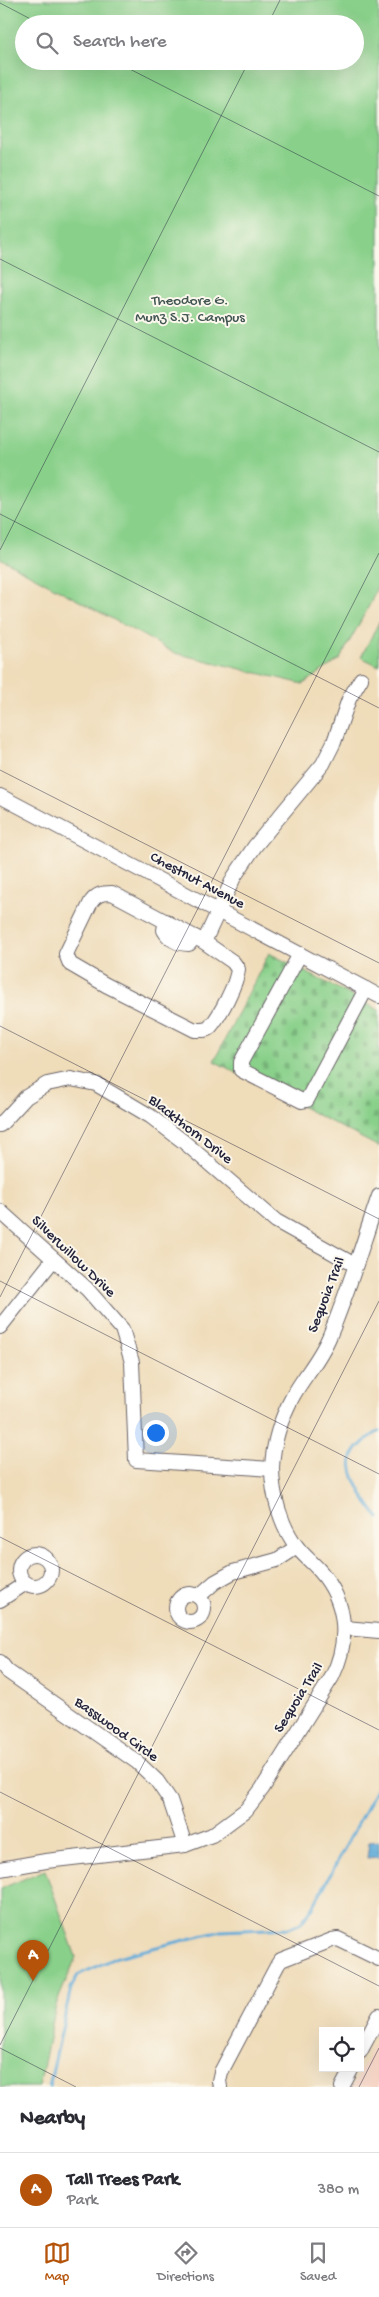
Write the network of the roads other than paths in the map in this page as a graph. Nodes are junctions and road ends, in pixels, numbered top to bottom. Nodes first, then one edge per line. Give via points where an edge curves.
1 (361, 679) dead end
2 (0, 796) edge
3 (217, 910) junction
4 (199, 939) junction
5 (300, 954) junction
6 (366, 989) junction
7 (379, 996) edge
8 (0, 1124) edge
9 (379, 1196) edge
10 (0, 1211) edge
11 (53, 1260) junction
12 (355, 1265) junction
13 (0, 1326) edge
14 (272, 1469) junction
15 (297, 1547) junction
16 (26, 1583) dead end
17 (199, 1596) dead end
18 (0, 1600) edge
19 (345, 1628) junction
20 (379, 1631) edge
21 (2, 1670) edge
22 (186, 1846) junction
23 (0, 1869) edge
24 (379, 1959) edge
25 (379, 2016) edge
26 (364, 2044) edge
27 (350, 2072) edge
28 (220, 2087) edge
29 (342, 2087) edge

1 - 3 street via 349,699 323,764 255,846
2 - 3 street, Chestnut Avenue
3 - 4 street
3 - 5 street, Chestnut Avenue
4 - 4 street via 112,892 103,893 91,902 67,949 67,961 106,985 195,1030 202,1030 211,1026 237,978 238,969
5 - 6 street, Chestnut Avenue
5 - 6 street via 241,1062 242,1070 302,1101 307,1100
6 - 7 street, Chestnut Avenue
8 - 12 street, Blackthorn Drive via 26,1098 47,1084 71,1079 96,1084 164,1127 276,1221
9 - 12 street, Sequoia Trail
10 - 11 street, Silverwillow Drive
11 - 13 street
11 - 14 street, Silverwillow Drive via 87,1289 122,1329 132,1362 136,1460
12 - 14 street, Sequoia Trail via 330,1336 281,1420
14 - 15 street, Sequoia Trail via 280,1515
15 - 17 street via 277,1560 233,1572
15 - 19 street, Sequoia Trail via 322,1573 334,1592
16 - 18 street
19 - 20 street
19 - 22 street, Sequoia Trail via 339,1662 332,1677 262,1789 246,1810 229,1824
21 - 22 street, Basswood Circle via 137,1762 157,1781 170,1800
22 - 23 street, Sequoia Trail
24 - 28 street via 338,1939 281,1960 221,2072
25 - 26 street
27 - 29 street

